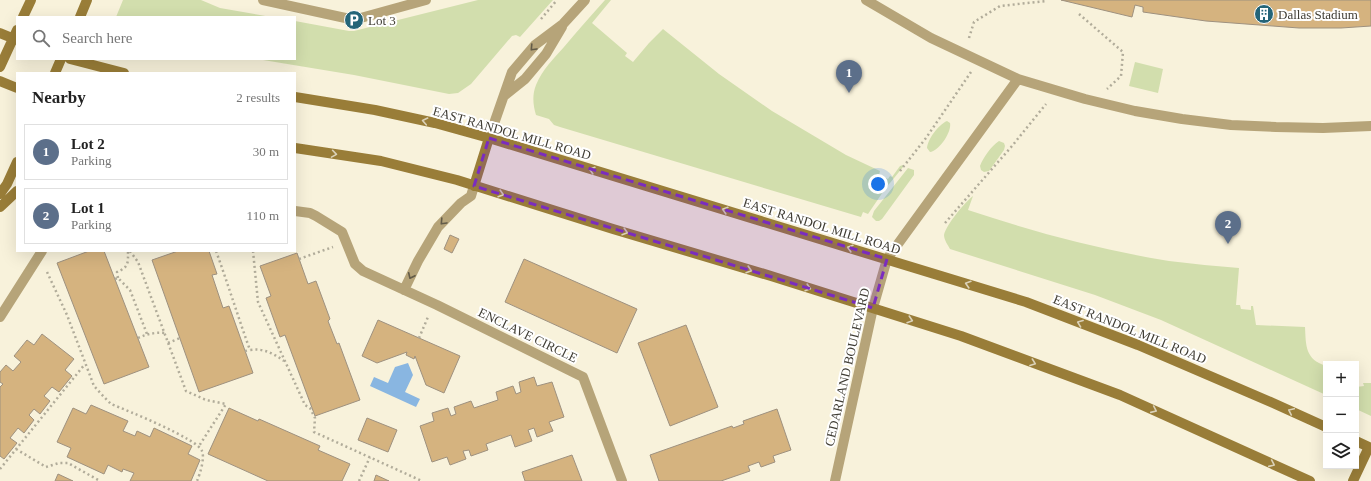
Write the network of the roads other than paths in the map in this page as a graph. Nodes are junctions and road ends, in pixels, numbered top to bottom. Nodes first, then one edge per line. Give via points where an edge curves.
1 (31, 0) edge
2 (87, 0) edge
3 (263, 0) edge
4 (426, 0) edge
5 (585, 0) edge
6 (866, 0) edge
7 (23, 16) edge
8 (80, 16) edge
9 (563, 24) junction
10 (0, 33) edge
11 (16, 36) edge
12 (61, 60) edge
13 (74, 60) edge
14 (0, 67) edge
15 (55, 72) edge
16 (120, 72) edge
17 (1018, 79) junction
18 (0, 82) edge
19 (16, 88) edge
20 (505, 95) junction
21 (296, 97) edge
22 (1371, 126) edge
23 (489, 138) junction
24 (296, 148) edge
25 (16, 164) edge
26 (474, 186) junction
27 (16, 192) edge
28 (0, 194) edge
29 (0, 207) edge
30 (296, 211) edge
31 (41, 252) edge
32 (887, 259) junction
33 (404, 290) junction
34 (873, 308) junction
35 (0, 317) edge
36 (1323, 426) edge
37 (1359, 442) edge
38 (1370, 448) edge
39 (622, 481) edge
40 (835, 481) edge
41 (1310, 481) edge
42 (1353, 481) edge

1 - 7 main road
2 - 8 main road
3 - 4 street via 357,19
5 - 9 street
6 - 17 street via 931,38
9 - 20 street via 546,54 525,79
9 -> 20 street via 535,45 512,72
10 - 11 main road
11 - 14 main road
12 - 15 main road
13 - 16 main road
17 - 22 street via 1085,99 1182,119 1276,128
17 - 32 street
18 - 19 main road
20 - 23 street
23 -> 21 main road, EAST RANDOL MILL ROAD via 375,110
23 - 26 main road
32 -> 23 main road, EAST RANDOL MILL ROAD
24 -> 26 main road via 414,169
25 - 28 main road
26 -> 33 street via 471,196 438,227
26 -> 34 main road
27 - 29 main road
30 - 33 street, ENCLAVE CIRCLE via 310,213 342,232 358,268
31 - 35 street
32 - 34 street, CEDARLAND BOULEVARD
36 -> 32 main road, EAST RANDOL MILL ROAD via 1138,345 1034,304
33 - 39 street, ENCLAVE CIRCLE via 583,377
34 - 40 street, CEDARLAND BOULEVARD
34 -> 41 main road via 961,336 1120,395
37 - 38 main road
38 - 42 main road

